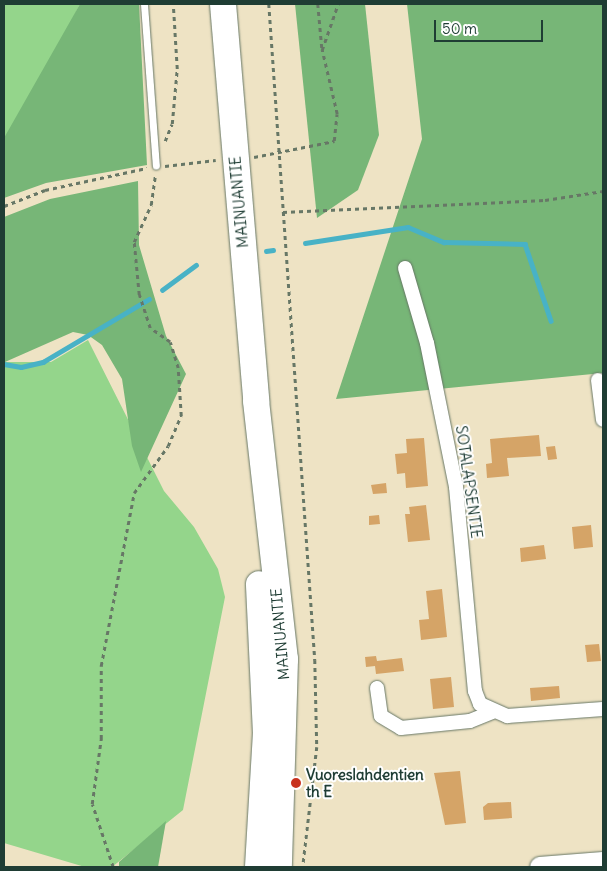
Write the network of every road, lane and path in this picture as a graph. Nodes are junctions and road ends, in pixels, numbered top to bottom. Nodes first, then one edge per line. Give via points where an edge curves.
1 (144, 4) edge
2 (174, 4) edge
3 (223, 4) edge
4 (269, 4) edge
5 (318, 4) edge
6 (338, 4) edge
7 (322, 50) junction
8 (279, 154) junction
9 (248, 158) dead end
10 (220, 159) dead end
11 (156, 166) junction
12 (603, 191) edge
13 (4, 206) edge
14 (283, 212) junction
15 (405, 268) dead end
16 (598, 380) dead end
17 (256, 401) junction
18 (603, 420) edge
19 (377, 688) dead end
20 (603, 710) edge
21 (492, 712) junction
22 (603, 862) edge
23 (113, 867) edge
24 (258, 867) edge
25 (279, 867) edge
26 (303, 867) edge
27 (540, 867) edge

1 - 11 lane
2 - 11 path via 177,69 172,124
3 - 17 highway, MAINUANTIE
4 - 8 path
5 - 7 path
6 - 7 path
7 - 8 path via 338,114 334,141
8 - 9 path
8 - 14 path
10 - 11 path
11 - 13 path via 45,190
11 - 23 path via 151,205 134,242 139,295 150,328 170,342 178,368 181,416 168,446 134,493 100,666 101,739 92,804
12 - 14 path via 545,200
14 - 26 path via 316,670 317,747
15 - 21 street, SOTALAPSENTIE via 427,343 456,488 474,691 480,704
16 - 18 street
17 - 24 highway, MAINUANTIE via 257,555 266,734
17 - 25 highway, MAINUANTIE via 285,659
19 - 21 street via 381,716 401,728 470,721
20 - 21 street via 544,716
22 - 27 street

